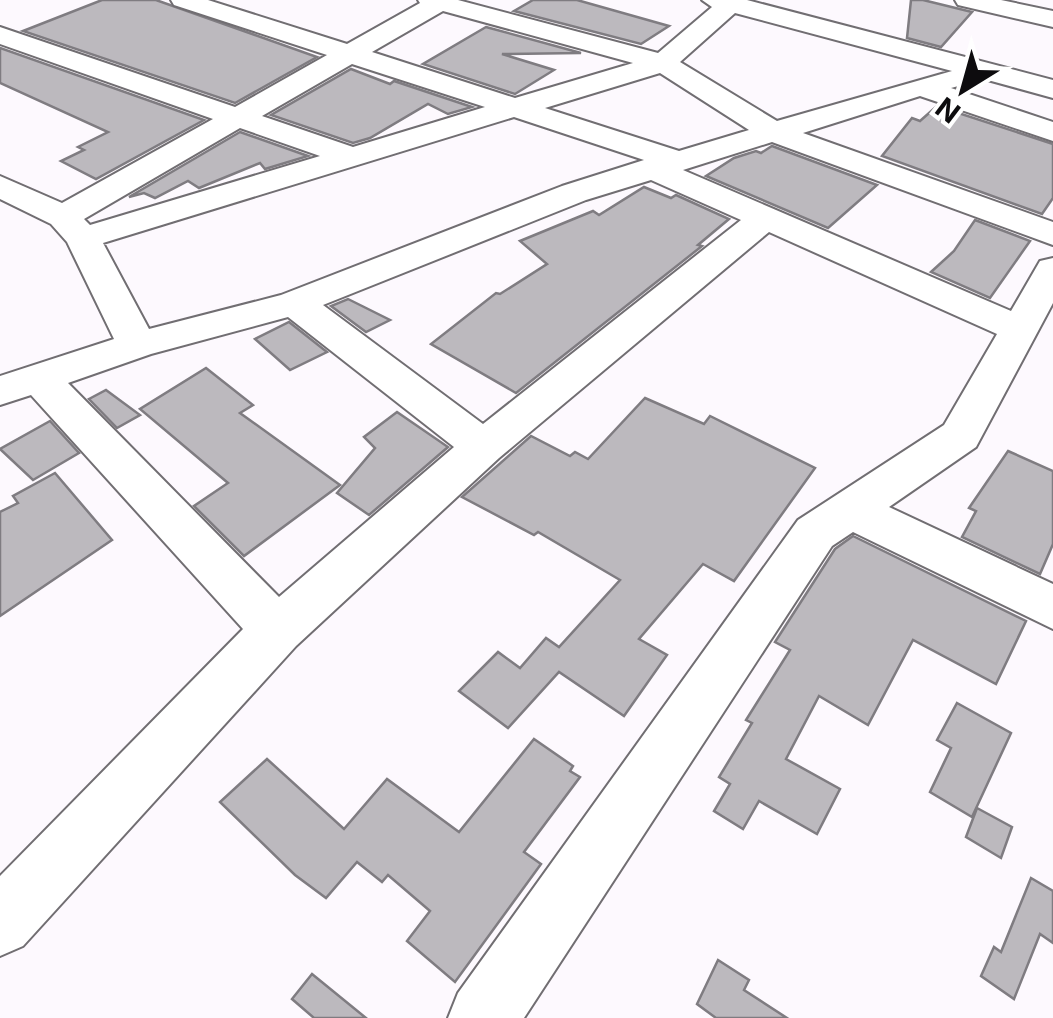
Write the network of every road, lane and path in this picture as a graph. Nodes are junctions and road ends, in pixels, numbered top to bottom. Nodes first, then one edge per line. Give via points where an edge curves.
1 (967, 0) edge
2 (438, 1) edge
3 (726, 1) edge
4 (207, 3) edge
5 (1053, 19) edge
6 (0, 35) edge
7 (347, 53) junction
8 (662, 63) junction
9 (984, 71) junction
10 (921, 87) junction
11 (1053, 90) edge
12 (517, 108) junction
13 (239, 116) junction
14 (773, 132) junction
15 (1053, 132) edge
16 (355, 158) junction
17 (664, 164) junction
18 (0, 186) edge
19 (766, 218) junction
20 (73, 227) junction
21 (1053, 234) edge
22 (1053, 269) edge
23 (295, 304) junction
24 (1020, 329) junction
25 (137, 346) junction
26 (18, 383) edge
27 (483, 448) junction
28 (850, 510) junction
29 (1053, 608) edge
30 (277, 630) junction
31 (0, 922) edge
32 (482, 1018) edge

1 - 5 street
2 - 7 street
2 - 8 street
3 - 8 street
3 - 9 street
4 - 7 street
6 - 13 street
7 - 12 street
7 - 13 street
8 - 12 street
8 - 14 street
9 - 10 street
9 - 11 street
10 - 14 street
10 - 15 street
12 - 16 street
12 - 17 street
13 - 16 street
13 - 20 street
14 - 17 street
14 - 21 street
16 - 20 street
17 - 19 street
17 - 23 street
18 - 20 street
19 - 24 street
19 - 27 street
20 - 25 street
22 - 24 street
23 - 25 street
23 - 27 street
24 - 28 street via 960,436
25 - 26 street
26 - 30 street
27 - 30 street
28 - 29 street
28 - 32 street via 815,533
30 - 31 street

